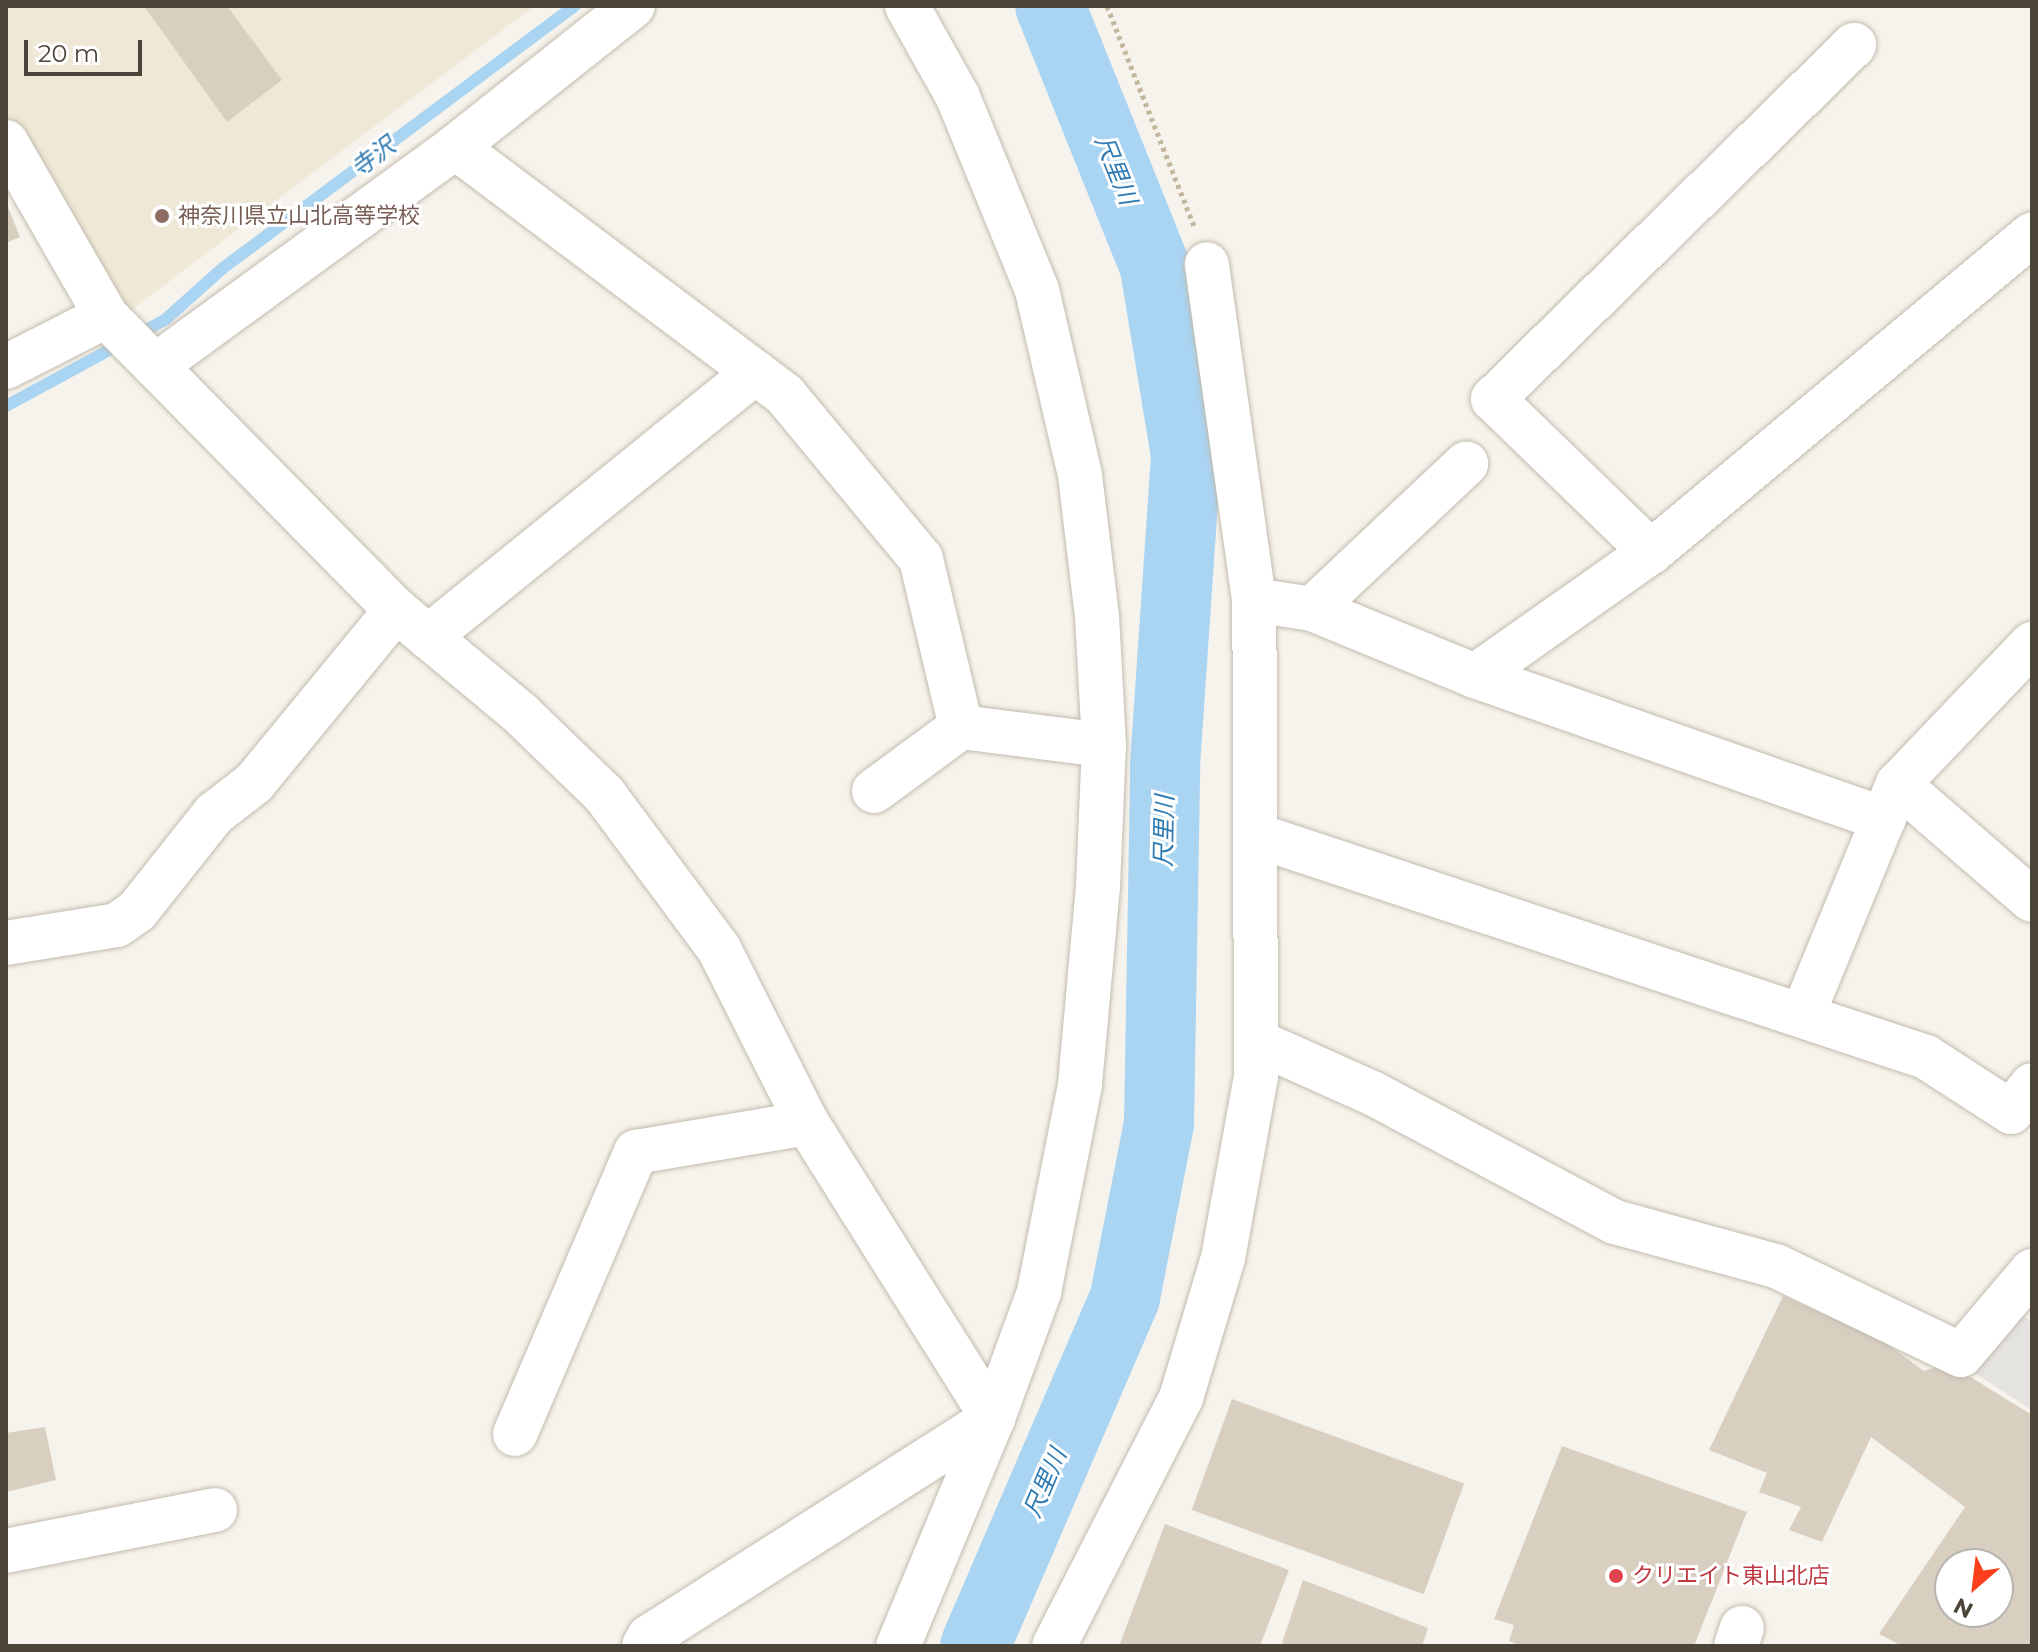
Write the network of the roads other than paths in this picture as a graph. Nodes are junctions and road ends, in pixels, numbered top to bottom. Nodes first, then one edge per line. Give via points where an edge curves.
1 (633, 6) edge
2 (907, 6) edge
3 (1854, 45) dead end
4 (6, 142) edge
5 (455, 147) junction
6 (2032, 235) edge
7 (1207, 264) road end
8 (106, 316) junction
9 (155, 366) junction
10 (6, 367) edge
11 (755, 372) junction
12 (1466, 464) dead end
13 (1651, 552) junction
14 (1254, 600) junction
15 (1312, 609) junction
16 (412, 624) junction
17 (2032, 644) edge
18 (1475, 676) junction
19 (961, 727) junction
20 (1104, 745) junction
21 (874, 791) dead end
22 (1891, 802) junction
23 (1258, 836) junction
24 (2032, 900) edge
25 (6, 943) edge
26 (1803, 1014) junction
27 (1258, 1042) junction
28 (2032, 1085) edge
29 (807, 1123) junction
30 (2032, 1271) edge
31 (993, 1418) junction
32 (515, 1434) dead end
33 (215, 1510) dead end
34 (6, 1551) edge
35 (644, 1646) edge
36 (898, 1646) edge
37 (1054, 1646) edge

1 - 5 street
2 - 20 street via 958,97 1037,290 1080,475 1097,616
3 - 13 street via 1493,399
4 - 8 street
5 - 9 street
5 - 11 street
6 - 13 street
7 - 14 street
8 - 9 street
8 - 10 street
9 - 16 street
11 - 16 street
11 - 19 street via 785,395 921,559
12 - 15 street
13 - 18 street
14 - 15 street
14 - 23 street
15 - 18 street
16 - 25 street via 254,783 214,814 137,911 117,925
16 - 29 street via 520,713 604,794 719,949
17 - 22 street
18 - 22 street
19 - 20 street
19 - 21 street
20 - 31 street via 1080,1084 1039,1292
22 - 24 street
22 - 26 street
23 - 26 street
23 - 27 street
26 - 28 street via 1926,1057 2011,1112
27 - 30 street via 1374,1094 1615,1222 1776,1266 1961,1355
27 - 37 street via 1223,1258 1181,1398
29 - 31 street
29 - 32 street via 636,1152
31 - 35 street via 649,1637
31 - 36 street
33 - 34 street

